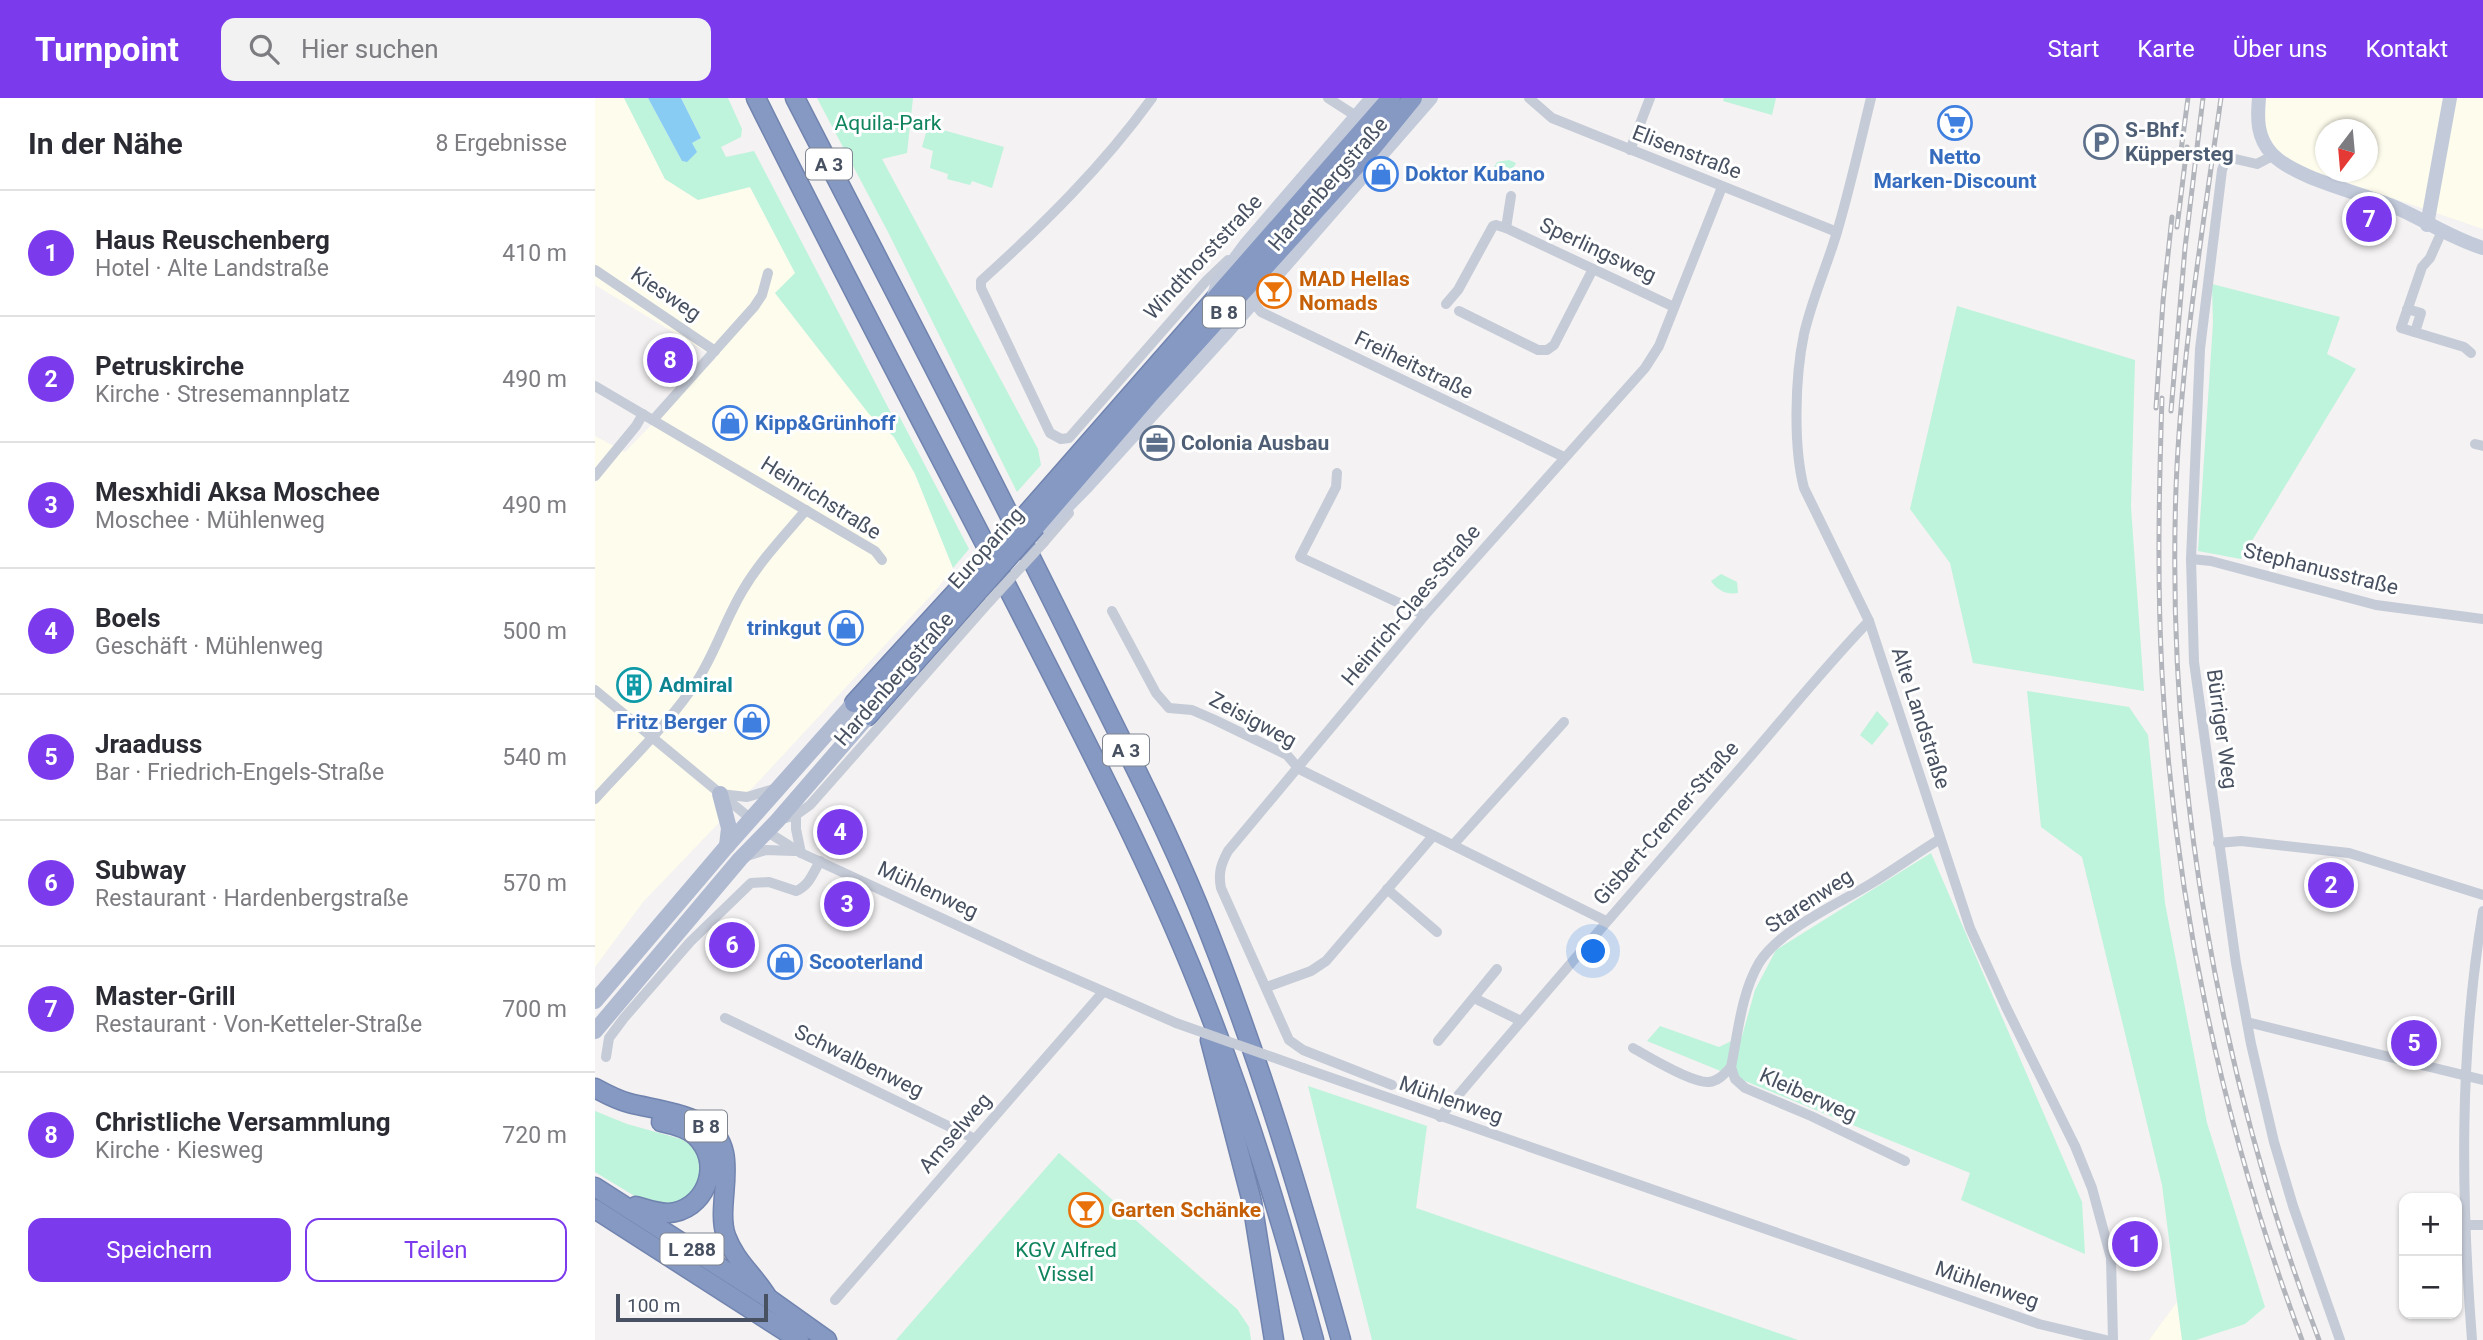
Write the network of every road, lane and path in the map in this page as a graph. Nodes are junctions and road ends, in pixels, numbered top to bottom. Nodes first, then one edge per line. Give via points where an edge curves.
1 (755, 98) edge
2 (796, 98) edge
3 (1152, 98) edge
4 (1328, 98) edge
5 (1372, 98) edge
6 (1391, 98) edge
7 (1413, 98) edge
8 (1431, 98) edge
9 (1529, 98) edge
10 (1650, 98) edge
11 (1871, 98) edge
12 (2259, 98) edge
13 (2450, 98) edge
14 (1356, 116) junction
15 (1630, 150) junction
16 (2274, 155) junction
17 (1722, 187) junction
18 (1511, 196) dead end
19 (2427, 225) junction
20 (1501, 226) junction
21 (2442, 231) junction
22 (1837, 232) junction
23 (1247, 243) junction
24 (2483, 248) edge
25 (1593, 269) junction
26 (595, 270) edge
27 (768, 273) dead end
28 (1253, 302) junction
29 (1212, 303) junction
30 (1446, 304) dead end
31 (1674, 307) junction
32 (1459, 312) dead end
33 (715, 351) junction
34 (2471, 353) dead end
35 (595, 386) edge
36 (643, 414) junction
37 (653, 420) junction
38 (1564, 457) junction
39 (1337, 473) dead end
40 (595, 476) edge
41 (806, 510) junction
42 (1035, 530) junction
43 (2191, 559) junction
44 (881, 560) dead end
45 (983, 586) junction
46 (1112, 611) dead end
47 (1425, 615) junction
48 (2483, 619) edge
49 (1869, 621) junction
50 (595, 690) edge
51 (854, 703) joint
52 (868, 716) joint
53 (1564, 722) dead end
54 (652, 738) junction
55 (1299, 769) junction
56 (781, 787) junction
57 (720, 794) junction
58 (799, 796) junction
59 (595, 799) edge
60 (796, 815) junction
61 (751, 819) junction
62 (771, 826) junction
63 (1433, 835) junction
64 (1940, 839) junction
65 (2218, 843) junction
66 (1453, 845) junction
67 (727, 846) junction
68 (801, 853) junction
69 (740, 859) junction
70 (820, 861) junction
71 (1387, 889) junction
72 (2483, 895) edge
73 (2483, 911) edge
74 (1606, 921) junction
75 (1437, 932) dead end
76 (1497, 969) dead end
77 (1266, 987) junction
78 (1103, 992) junction
79 (1474, 998) junction
80 (595, 1001) edge
81 (1207, 1005) junction
82 (725, 1018) dead end
83 (1521, 1021) junction
84 (2247, 1022) junction
85 (595, 1031) edge
86 (1438, 1041) dead end
87 (1633, 1048) dead end
88 (1303, 1050) joint
89 (606, 1057) dead end
90 (1731, 1067) junction
91 (2467, 1076) junction
92 (2483, 1080) edge
93 (1392, 1085) dead end
94 (596, 1091) edge
95 (1440, 1117) junction
96 (975, 1139) junction
97 (1905, 1161) dead end
98 (595, 1187) edge
99 (616, 1200) junction
100 (595, 1209) edge
101 (2465, 1224) junction
102 (2483, 1225) edge
103 (768, 1298) junction
104 (835, 1300) dead end
105 (799, 1340) edge
106 (827, 1340) edge
107 (1274, 1340) edge
108 (1314, 1340) edge
109 (1341, 1340) edge
110 (2106, 1340) edge
111 (2113, 1340) edge
112 (2340, 1340) edge
113 (2472, 1340) edge

1 - 81 highway, A 3 via 1107,782
2 - 109 highway, A 3 via 1003,500 1163,825 1273,1110
3 - 23 street, Windthorststraße via 1103,162 981,281 1050,433 1069,438 1207,280
4 - 14 street
5 - 14 main road, Windthorststraße
6 - 29 highway, Europaring / B 8
7 - 42 highway, Europaring / B 8
8 - 28 main road, Hardenbergstraße
9 - 15 street, Elisenstraße via 1552,118
10 - 15 street
11 - 22 street, Alte Landstraße
12 - 16 main road via 2260,134
13 - 19 main road
14 - 23 main road, Windthorststraße
15 - 17 street, Elisenstraße
16 - 19 main road via 2300,173 2390,205
16 - 43 street, Bürriger Weg via 2256,164 2231,158 2222,170 2200,349
17 - 22 street, Elisenstraße
17 - 31 street, Heinrich-Claes-Straße
18 - 20 street, Sperlingsweg
19 - 21 main road
20 - 25 street, Sperlingsweg
20 - 30 street via 1493,226
21 - 24 main road
21 - 34 street via 2422,267 2401,328
22 - 49 street, Alte Landstraße via 1804,333 1799,364 1799,470
23 - 29 main road via 1218,282
25 - 31 street, Sperlingsweg
25 - 32 street via 1554,345 1547,350 1538,350
26 - 33 street, Kiesweg
27 - 33 street via 754,307
28 - 38 street, Freiheitstraße via 1261,313
28 - 42 main road, Hardenbergstraße via 1087,486
29 - 42 highway, Europaring / B 8
31 - 38 street, Heinrich-Claes-Straße via 1645,368
33 - 37 street
35 - 36 street, Heinrichstraße
36 - 37 street, Heinrichstraße
36 - 40 street
37 - 41 street, Heinrichstraße
38 - 47 street, Heinrich-Claes-Straße
39 - 47 street via 1336,487 1300,557
41 - 44 street, Heinrichstraße via 875,551
41 - 54 street via 756,570 695,684
42 - 45 highway, Europaring / B 8, bridge
42 - 45 highway, Europaring / B 8, bridge
43 - 48 street, Stephanusstraße via 2376,605
43 - 65 street, Bürriger Weg via 2194,662
45 - 51 highway, Europaring / B 8
45 - 52 highway, Europaring / B 8
45 - 60 street, Hardenbergstraße via 857,753
46 - 55 street, Zeisigweg via 1156,693 1169,708 1192,710 1215,720 1287,755
47 - 55 street, Heinrich-Claes-Straße
49 - 64 street, Alte Landstraße
49 - 74 street, Gisbert-Cremer-Straße
50 - 54 street
51 - 56 main road, Europaring / B 8
52 - 58 main road, Europaring / B 8
53 - 66 street
54 - 57 street
54 - 59 street
55 - 63 street, Zeisigweg
55 - 77 street, Heinrich-Claes-Straße via 1229,851 1219,875
56 - 57 street via 747,797
56 - 61 main road, Europaring / B 8
57 - 61 street
57 - 67 main road via 729,828
58 - 60 main road
58 - 62 main road, Europaring / B 8
60 - 62 street, Hardenbergstraße
60 - 68 street
61 - 62 main road
61 - 67 main road, Europaring / B 8
62 - 68 street, Mühlenweg
62 - 69 main road, Europaring / B 8
63 - 66 street, Zeisigweg
63 - 71 street
64 - 90 street, Starenweg via 1773,945 1759,963 1748,991
64 - 111 street, Alte Landstraße via 1970,928 2092,1188 2111,1258
65 - 72 street via 2241,841 2349,853
65 - 84 street, Bürriger Weg
66 - 74 street, Zeisigweg
67 - 80 main road, Europaring / B 8
68 - 69 street, Mühlenweg via 765,850
68 - 70 street, Mühlenweg
69 - 85 main road, Europaring / B 8
70 - 78 street, Mühlenweg
70 - 89 street via 803,888 796,891 759,881 732,900 624,1018 609,1038
71 - 75 street
71 - 77 street via 1326,961
73 - 91 street via 2474,967
74 - 83 street, Gisbert-Cremer-Straße
76 - 79 street
77 - 88 street, Heinrich-Claes-Straße via 1289,1040
78 - 95 street, Mühlenweg, bridge via 1176,1023
78 - 96 street, Amselweg
79 - 83 street
79 - 86 street
81 - 107 highway via 1211,1048 1252,1202
81 - 108 highway, A 3 via 1248,1114
82 - 96 street, Schwalbenweg
83 - 95 street, Gisbert-Cremer-Straße
84 - 91 street
84 - 112 street, Bürriger Weg via 2278,1155
87 - 90 street, Kleiberweg via 1707,1082 1718,1080
88 - 93 street, Mühlenweg
90 - 97 street, Kleiberweg via 1745,1088
91 - 92 street
91 - 101 street
94 - 99 highway via 614,1111 692,1133 710,1162 702,1195 681,1210 650,1211
94 - 103 highway, B 8 via 709,1128 725,1159 726,1235 745,1270
95 - 110 street, Mühlenweg via 2039,1324
96 - 104 street, Amselweg
98 - 99 highway, L 288
99 - 103 highway, L 288
100 - 105 highway
101 - 102 street
101 - 113 street
103 - 106 highway, B 8

